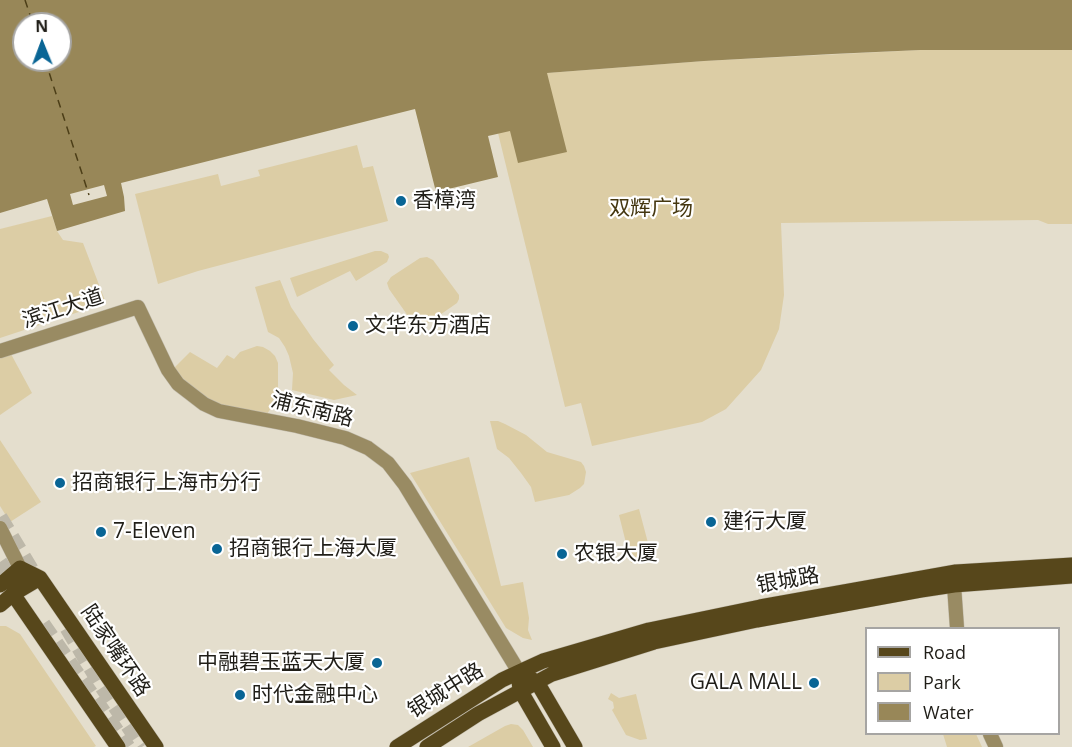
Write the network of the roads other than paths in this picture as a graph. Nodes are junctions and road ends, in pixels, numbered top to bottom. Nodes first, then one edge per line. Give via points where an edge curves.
1 (138, 307) joint
2 (0, 351) edge
3 (0, 528) edge
4 (1072, 565) edge
5 (20, 568) junction
6 (1072, 576) edge
7 (40, 578) junction
8 (955, 579) junction
9 (0, 585) edge
10 (13, 594) junction
11 (0, 605) edge
12 (957, 627) edge
13 (519, 672) junction
14 (537, 682) junction
15 (520, 690) junction
16 (118, 747) edge
17 (156, 747) edge
18 (397, 747) edge
19 (427, 747) edge
20 (553, 747) edge
21 (575, 747) edge

1 - 2 street, 滨江大道
1 - 13 street, 浦东南路 via 168,370 178,384 204,404 219,411 345,438 388,463
3 - 5 street
4 - 8 main road, 银城路
5 - 7 main road, 陆家嘴环路
5 - 9 main road
5 - 10 main road
6 - 8 main road, 银城路
7 - 10 main road
7 - 17 main road, 陆家嘴环路
8 - 12 street
8 - 13 main road, 银城路 via 760,607 649,630
8 - 14 main road, 银城路 via 654,642
10 - 11 main road
10 - 16 main road
13 - 14 main road, 浦东南路
13 - 15 main road, 浦东南路
13 - 18 main road, 银城中路
14 - 15 main road, 银城中路
14 - 21 main road
15 - 19 main road, 银城中路
15 - 20 main road, 浦东南路

